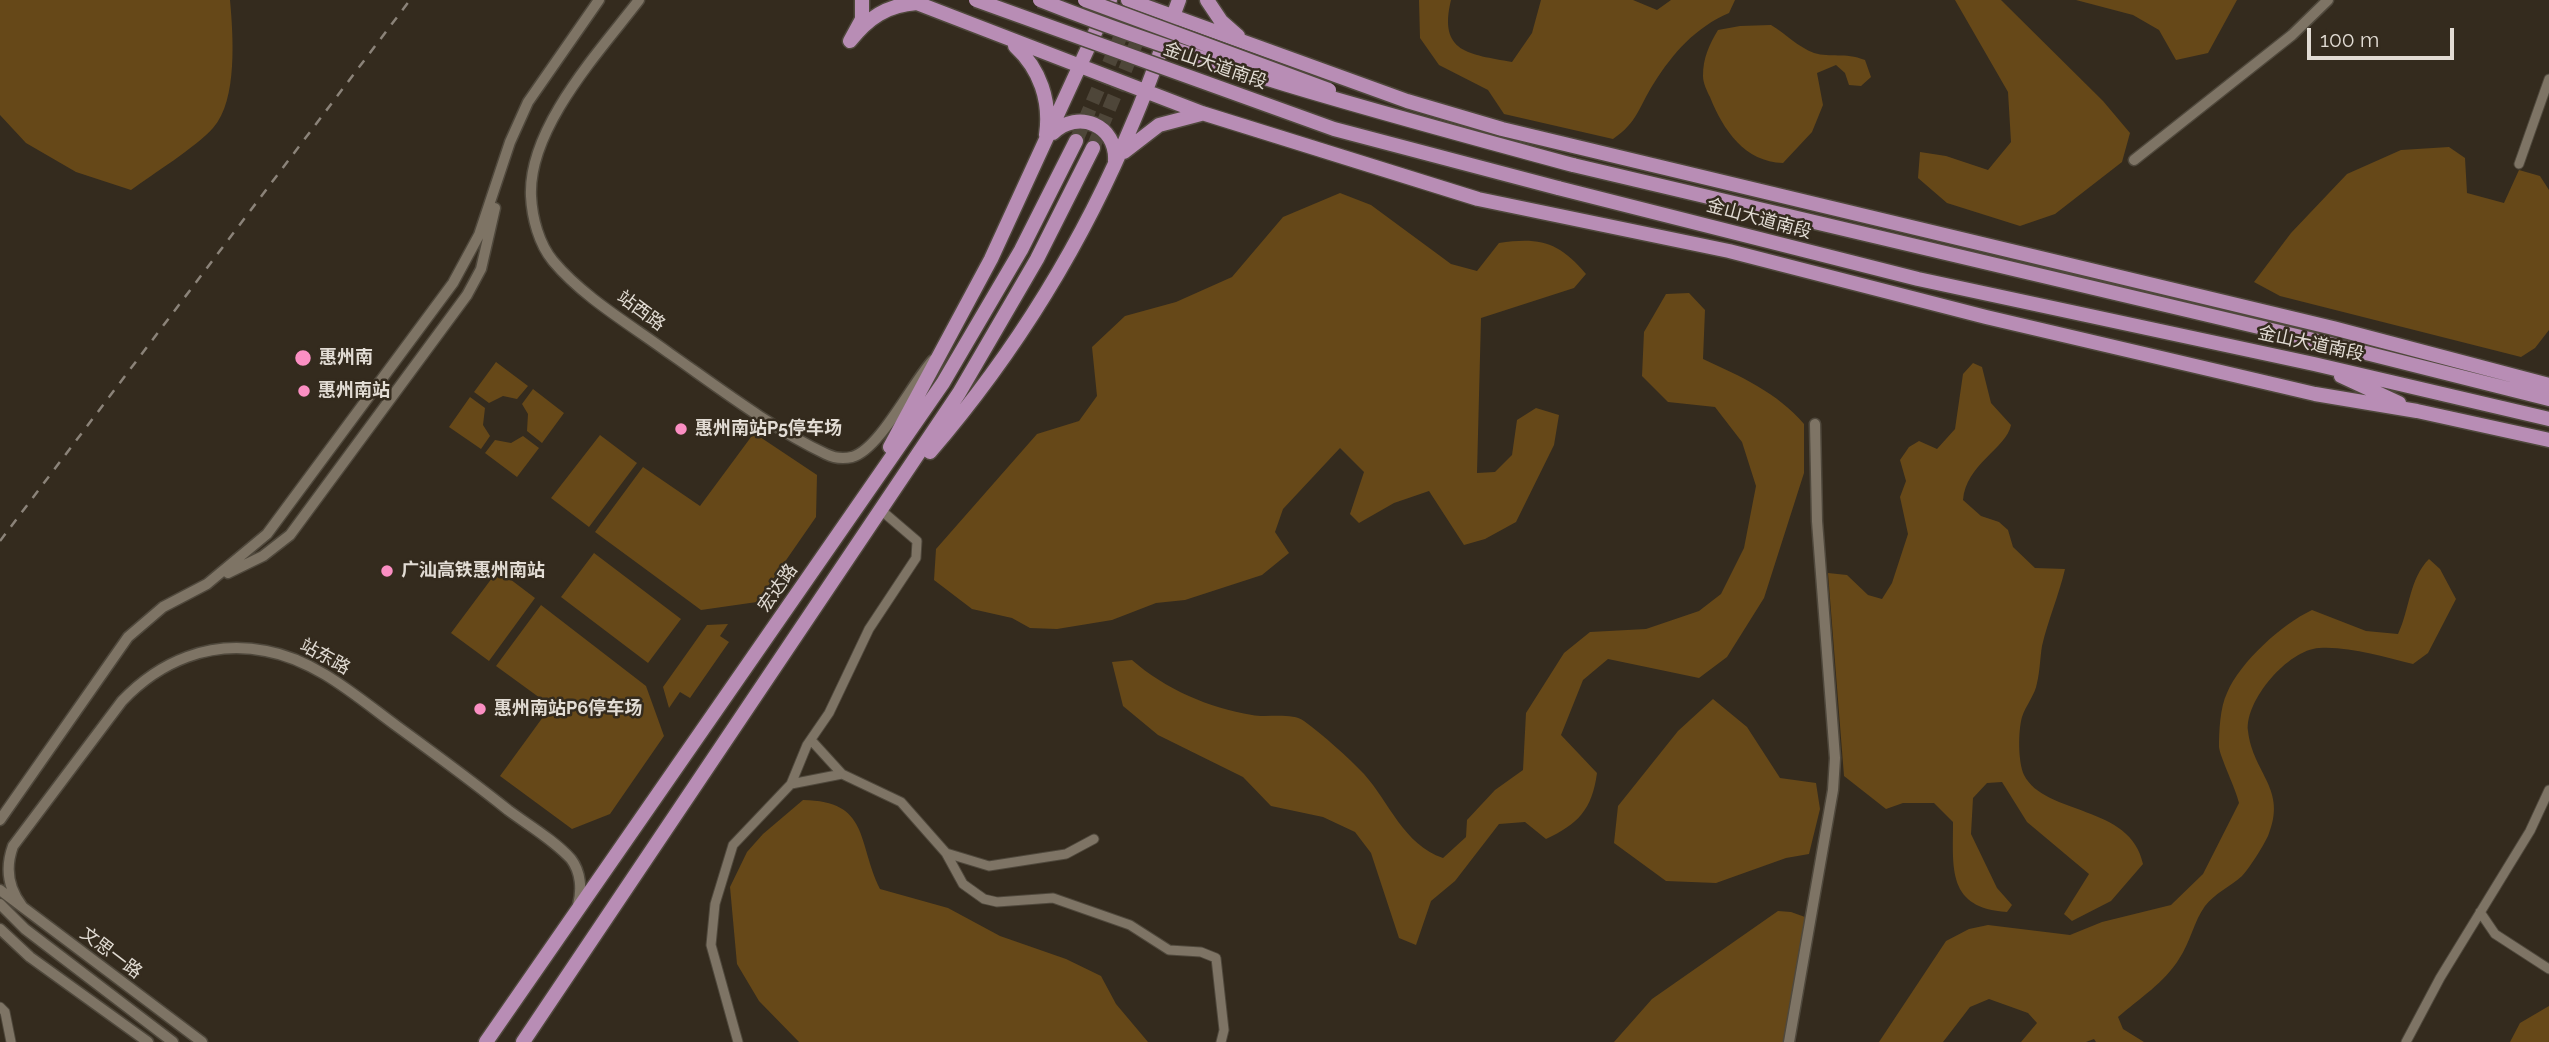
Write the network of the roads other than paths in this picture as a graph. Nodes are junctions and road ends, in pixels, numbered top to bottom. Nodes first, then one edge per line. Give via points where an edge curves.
1 (599, 0) edge
2 (639, 0) edge
3 (862, 0) edge
4 (976, 0) edge
5 (1040, 0) edge
6 (1085, 0) edge
7 (1110, 0) edge
8 (1128, 0) edge
9 (1179, 0) edge
10 (1207, 0) edge
11 (2328, 0) edge
12 (913, 2) edge
13 (1173, 16) junction
14 (1009, 40) junction
15 (1255, 45) junction
16 (1082, 67) junction
17 (2549, 79) edge
18 (1145, 93) junction
19 (1202, 114) junction
20 (1398, 118) junction
21 (1076, 141) tunnel mouth
22 (1046, 143) junction
23 (1093, 148) tunnel mouth
24 (2134, 160) dead end
25 (2519, 164) dead end
26 (1112, 168) junction
27 (500, 178) junction
28 (1758, 192) junction
29 (1878, 237) junction
30 (1729, 251) junction
31 (1868, 267) junction
32 (2318, 341) junction
33 (939, 353) junction
34 (2438, 358) junction
35 (2314, 364) junction
36 (2549, 385) edge
37 (2549, 399) edge
38 (2417, 411) junction
39 (2549, 419) edge
40 (1815, 424) dead end
41 (2549, 440) edge
42 (876, 480) junction
43 (895, 492) junction
44 (882, 511) junction
45 (207, 584) junction
46 (811, 740) junction
47 (842, 774) junction
48 (791, 784) junction
49 (2549, 790) edge
50 (0, 820) edge
51 (1094, 839) dead end
52 (946, 853) junction
53 (0, 890) edge
54 (0, 904) edge
55 (22, 906) junction
56 (2480, 912) junction
57 (573, 917) junction
58 (0, 929) edge
59 (2549, 969) edge
60 (0, 1007) edge
61 (735, 1041) edge
62 (11, 1042) edge
63 (148, 1042) edge
64 (173, 1042) edge
65 (202, 1042) edge
66 (486, 1042) edge
67 (523, 1042) edge
68 (1220, 1042) edge
69 (1789, 1042) edge
70 (2406, 1042) edge

1 - 27 street via 528,102
2 - 33 street, 站西路 via 588,67 540,145 533,170 532,209 552,260 597,301 676,358 833,457 851,457 868,447
3 - 12 main road via 862,19 850,41 877,14
4 - 31 main road, 金山大道南段, bridge via 1334,129
5 - 20 main road, 金山大道南段, bridge via 1188,56
6 - 20 main road, bridge
7 - 16 main road
8 - 13 main road
9 - 13 main road
10 - 15 main road via 1228,29
11 - 24 street via 2282,43
12 - 14 main road
13 - 15 main road
13 - 18 main road
14 - 16 main road
14 - 22 main road via 1031,64 1045,94
15 - 28 main road via 1407,101 1502,129
16 - 18 main road
16 - 22 main road
17 - 25 street
18 - 19 main road
18 - 26 main road
19 - 26 main road via 1169,120 1148,131
19 - 30 main road via 1478,199
20 - 29 main road, 金山大道南段, bridge via 1573,165
21 - 42 main road, 宏达路 via 1021,250 943,383
22 - 26 main road via 1065,123 1092,123 1109,135 1115,148
22 - 33 main road via 991,259
23 - 43 main road via 1037,259
26 - 43 main road via 1030,322 975,399
27 - 45 street via 479,236 453,283 267,534
27 - 45 street via 481,269 467,295 290,535 263,556
28 - 29 main road
28 - 34 main road via 2319,325
29 - 32 main road, 金山大道南段
30 - 31 main road
30 - 38 main road via 2013,324 2315,394
31 - 35 main road, 金山大道南段
32 - 34 main road
32 - 37 main road, 金山大道南段
33 - 42 main road
34 - 36 main road
35 - 38 main road
35 - 39 main road, 金山大道南段
38 - 41 main road
40 - 69 street via 1817,520 1835,758
42 - 57 main road, 宏达路
43 - 44 main road
44 - 46 street via 917,541 916,558 869,629
44 - 67 main road
45 - 50 street via 163,607 128,637
46 - 47 street
46 - 48 street
47 - 48 street
47 - 52 street via 901,802
48 - 61 street via 733,845 715,904 711,945
49 - 56 street via 2530,831
51 - 52 street via 1066,854 989,866
52 - 68 street via 963,884 984,899 1053,898 1130,925 1169,950 1216,958 1224,1030
53 - 55 street, 文思一路
54 - 64 street via 25,929
55 - 57 street, 站东路 via 9,878 13,846 122,701 141,681 178,660 234,648 291,657 345,688 565,853 580,884
55 - 65 street, 文思一路
56 - 59 street via 2495,934
56 - 70 street
57 - 66 main road, 宏达路
58 - 63 street via 30,957
60 - 62 street

